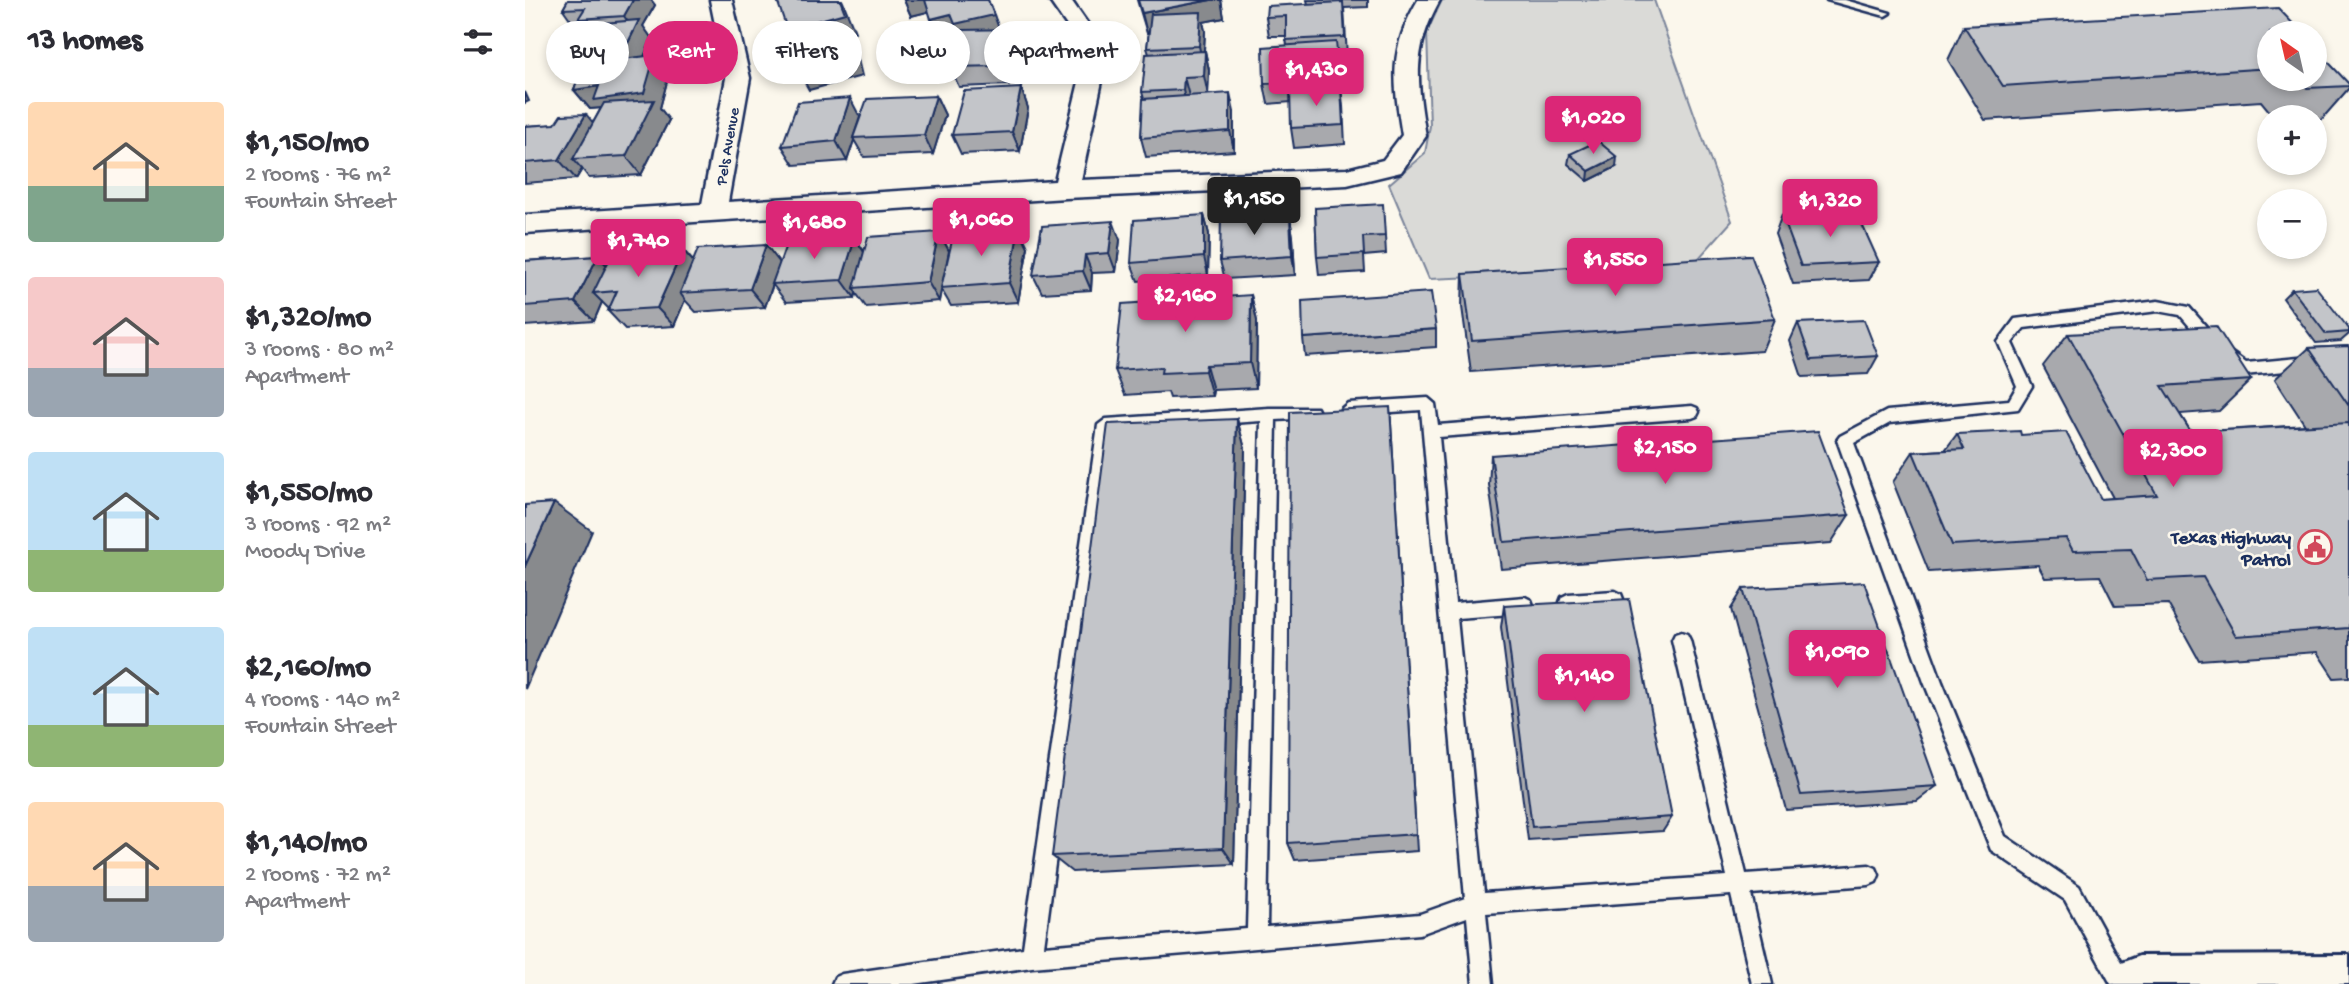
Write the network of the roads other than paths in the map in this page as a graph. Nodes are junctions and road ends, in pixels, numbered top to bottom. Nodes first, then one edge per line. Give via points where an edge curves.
1 (721, 0) edge
2 (1060, 0) edge
3 (1429, 0) edge
4 (1832, 0) edge
5 (1885, 13) dead end
6 (1066, 189) junction
7 (714, 210) junction
8 (525, 224) edge
9 (2349, 359) edge
10 (1692, 412) dead end
11 (1269, 414) junction
12 (1430, 432) junction
13 (1615, 599) edge
14 (1447, 611) junction
15 (1681, 640) dead end
16 (1869, 874) dead end
17 (1738, 883) junction
18 (1475, 904) junction
19 (1257, 937) junction
20 (1032, 957) junction
21 (2349, 980) edge
22 (2130, 982) edge
23 (842, 984) edge
24 (1483, 984) edge
25 (1762, 984) edge

1 - 7 street, Pels Avenue via 738,78
2 - 6 street via 1097,53
3 - 6 street via 1413,25 1405,57 1414,136 1392,166 1347,177
4 - 5 lane
6 - 7 street
7 - 8 street
9 - 22 lane via 2244,369 2221,352 2184,311 2158,306 2020,323 2005,342 2025,386 2013,405 1887,417 1845,440 1933,682 1998,843 2072,893
10 - 12 lane
11 - 12 lane via 1428,404
11 - 19 lane
11 - 20 lane via 1106,425
12 - 14 lane
13 - 14 lane
14 - 18 lane
15 - 17 lane
16 - 17 lane
17 - 18 lane
17 - 25 lane
18 - 19 lane via 1420,924
18 - 24 lane
19 - 20 lane
20 - 23 lane
21 - 22 highway

